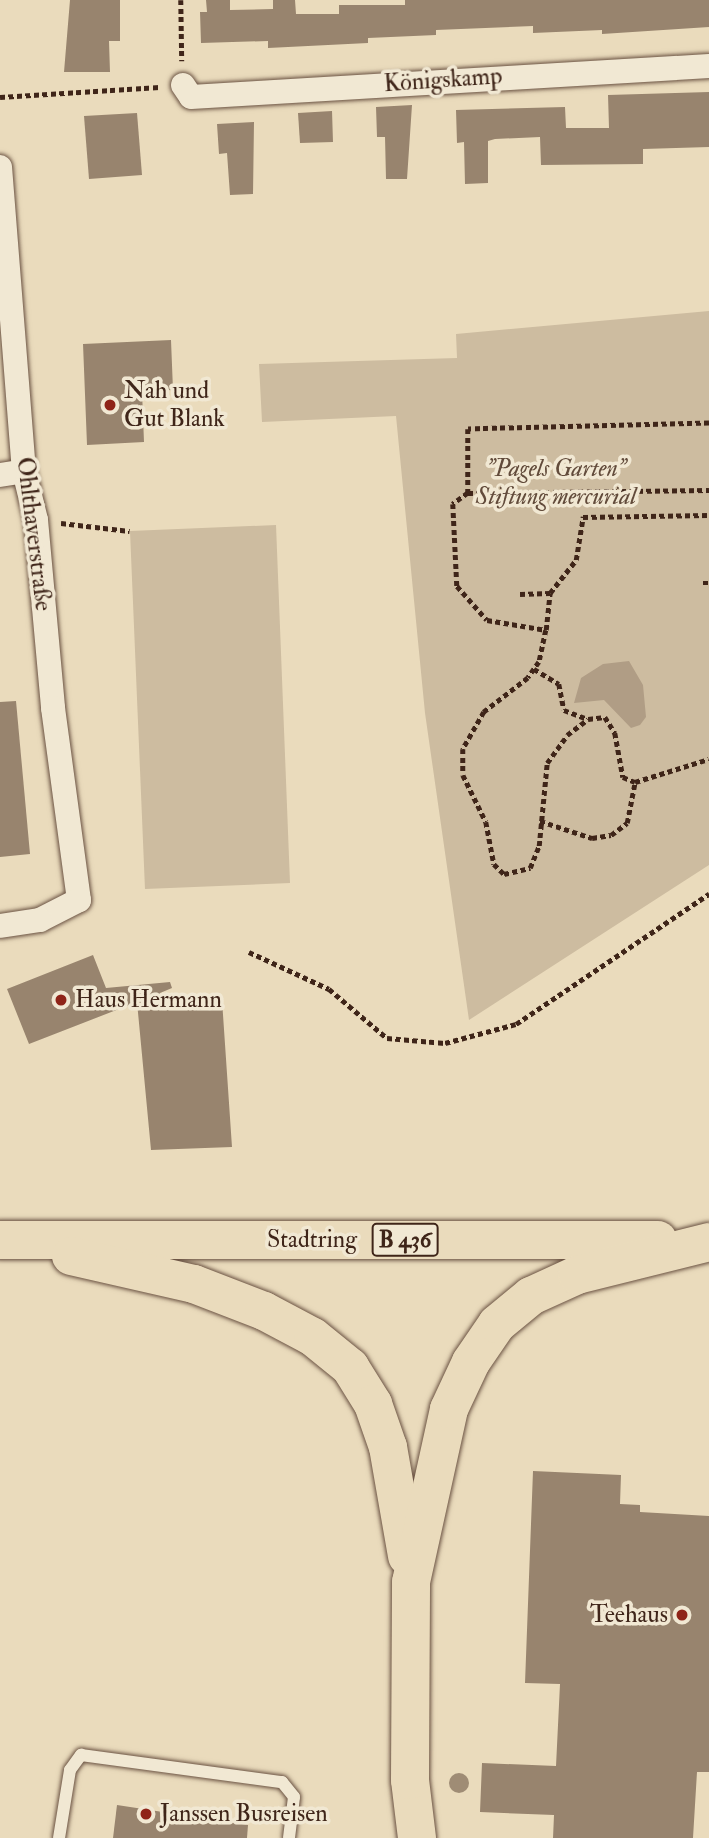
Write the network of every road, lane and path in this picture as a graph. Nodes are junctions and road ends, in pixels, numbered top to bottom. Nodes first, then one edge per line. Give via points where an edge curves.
1 (181, 0) edge
2 (709, 66) edge
3 (183, 85) junction
4 (0, 97) edge
5 (0, 167) edge
6 (709, 423) edge
7 (24, 471) junction
8 (0, 475) edge
9 (709, 490) edge
10 (468, 493) junction
11 (709, 515) edge
12 (36, 520) junction
13 (130, 531) dead end
14 (550, 593) junction
15 (520, 594) dead end
16 (546, 630) junction
17 (534, 669) junction
18 (588, 719) junction
19 (709, 760) edge
20 (635, 782) junction
21 (540, 821) junction
22 (709, 894) edge
23 (0, 926) edge
24 (249, 952) dead end
25 (0, 1240) edge
26 (709, 1241) edge
27 (0, 1246) edge
28 (411, 1581) junction
29 (59, 1838) edge
30 (289, 1838) edge
31 (417, 1838) edge

1 - 3 path
2 - 3 street, Königskamp via 191,97
3 - 4 path
5 - 7 street, Ohlthaverstraße
6 - 10 path via 468,429
7 - 8 street
7 - 12 street, Ohlthaverstraße
9 - 10 path
10 - 16 path via 453,503 452,565 460,592 487,620
11 - 14 path via 583,517 576,560
12 - 13 path
12 - 23 street, Ohlthaverstraße via 53,709 79,900 40,920
14 - 15 path
14 - 16 path
16 - 17 path
17 - 18 path via 559,684 564,709
17 - 21 path via 515,691 484,712 463,749 463,775 486,822 494,864 504,874 515,876 530,868 539,846
18 - 20 path via 605,717 615,733 623,777
18 - 21 path via 567,735 547,763
19 - 20 path
20 - 21 path via 627,823 611,835 592,838
22 - 24 path via 516,1024 445,1043 387,1038 329,989
25 - 26 highway, Stadtring / B 436
26 - 28 highway via 577,1275 531,1296 497,1324 449,1409
27 - 28 highway via 90,1259 194,1284 264,1311 313,1337 349,1367 373,1404 388,1447
28 - 31 highway via 410,1766
29 - 30 lane via 70,1770 81,1755 282,1782 294,1797

